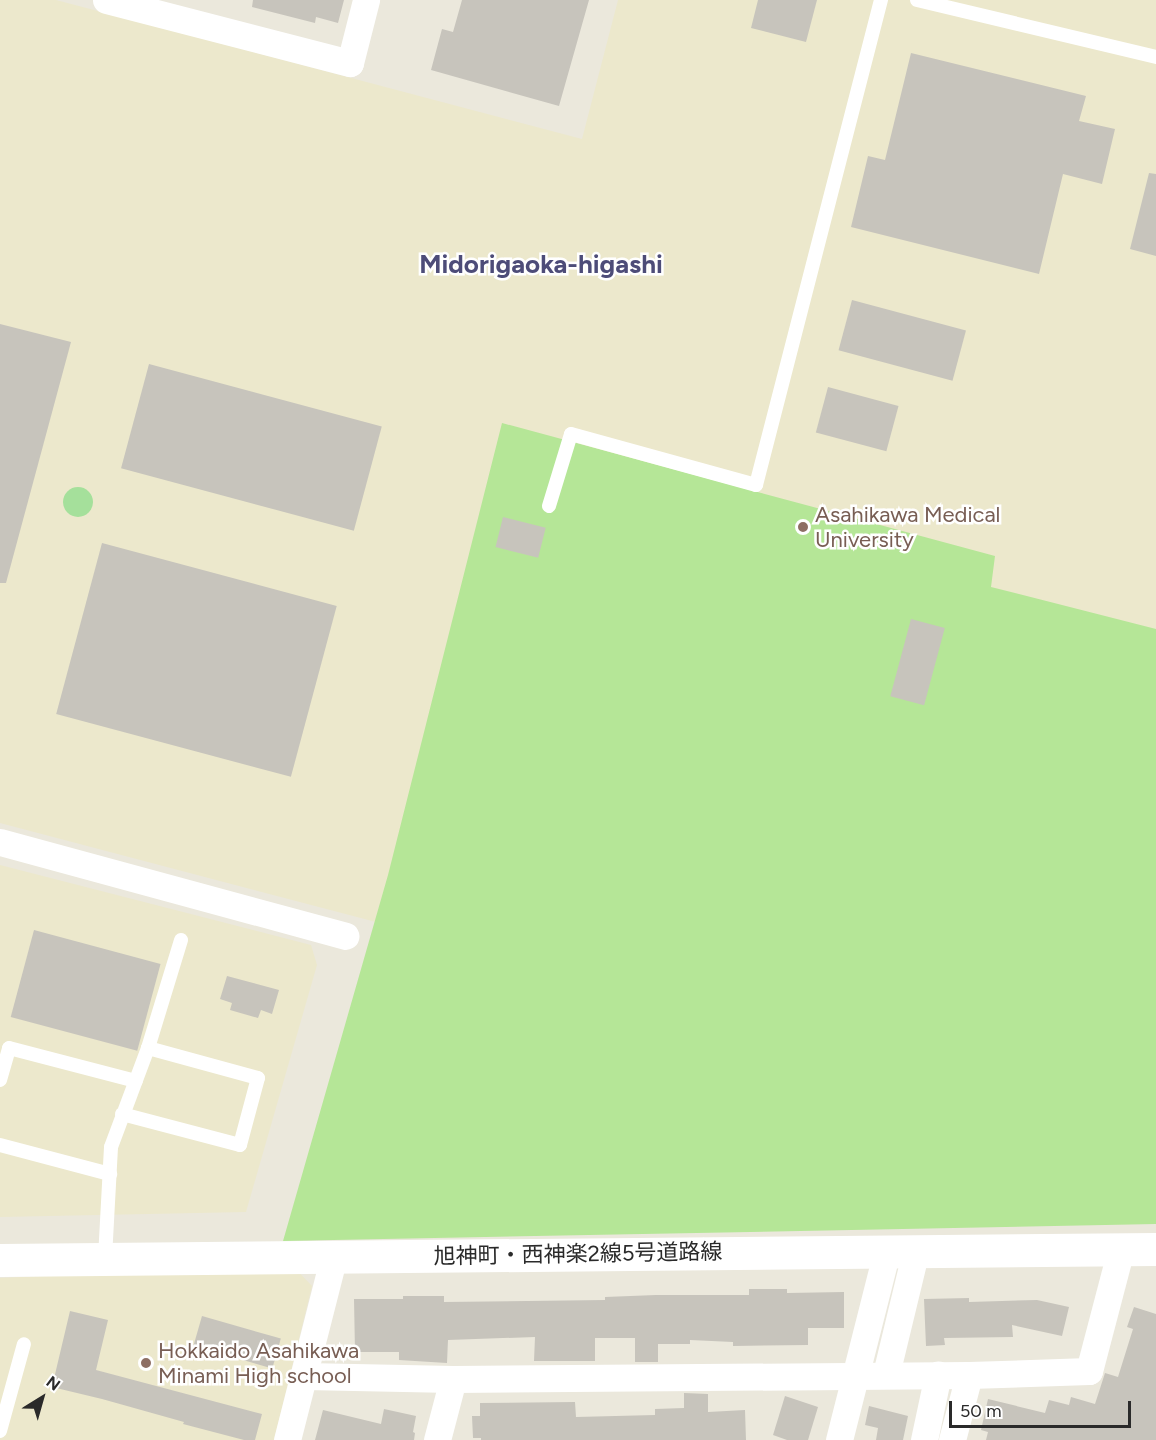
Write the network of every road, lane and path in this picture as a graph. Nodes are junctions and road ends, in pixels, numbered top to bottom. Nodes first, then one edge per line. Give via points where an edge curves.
1 (106, 0) edge
2 (366, 0) edge
3 (881, 0) edge
4 (917, 0) edge
5 (180, 9) edge
6 (1156, 57) edge
7 (549, 506) dead end
8 (0, 842) edge
9 (345, 936) dead end
10 (181, 940) dead end
11 (148, 1048) junction
12 (0, 1080) edge
13 (136, 1081) junction
14 (122, 1114) junction
15 (0, 1145) edge
16 (110, 1174) junction
17 (1121, 1249) junction
18 (1156, 1249) edge
19 (902, 1250) junction
20 (334, 1257) junction
21 (105, 1258) junction
22 (0, 1260) edge
23 (24, 1344) dead end
24 (886, 1374) junction
25 (938, 1374) junction
26 (854, 1375) junction
27 (969, 1375) junction
28 (304, 1377) junction
29 (453, 1379) junction
30 (0, 1431) edge
31 (287, 1440) edge
32 (437, 1440) edge
33 (839, 1440) edge
34 (924, 1440) edge
35 (952, 1440) edge

1 - 5 street
2 - 5 street via 350,63
3 - 7 lane via 756,485 571,434
4 - 6 lane
8 - 9 street
10 - 11 lane
11 - 13 lane
11 - 14 lane via 258,1078 240,1145
12 - 13 lane via 9,1048
13 - 14 lane
14 - 16 lane via 111,1147
15 - 16 lane
16 - 21 lane
17 - 18 street, 旭神町・西神楽2線5号道路線
17 - 19 street, 旭神町・西神楽2線5号道路線
17 - 27 street via 1089,1371
19 - 20 street, 旭神町・西神楽2線5号道路線
19 - 24 street
19 - 26 street
20 - 21 street, 旭神町・西神楽2線5号道路線
20 - 28 street
21 - 22 street, 旭神町・西神楽2線5号道路線
23 - 30 lane
24 - 25 street
24 - 26 street
25 - 27 street
25 - 34 street
26 - 29 street
26 - 33 street
27 - 35 street
28 - 29 street
28 - 31 street
29 - 32 street

